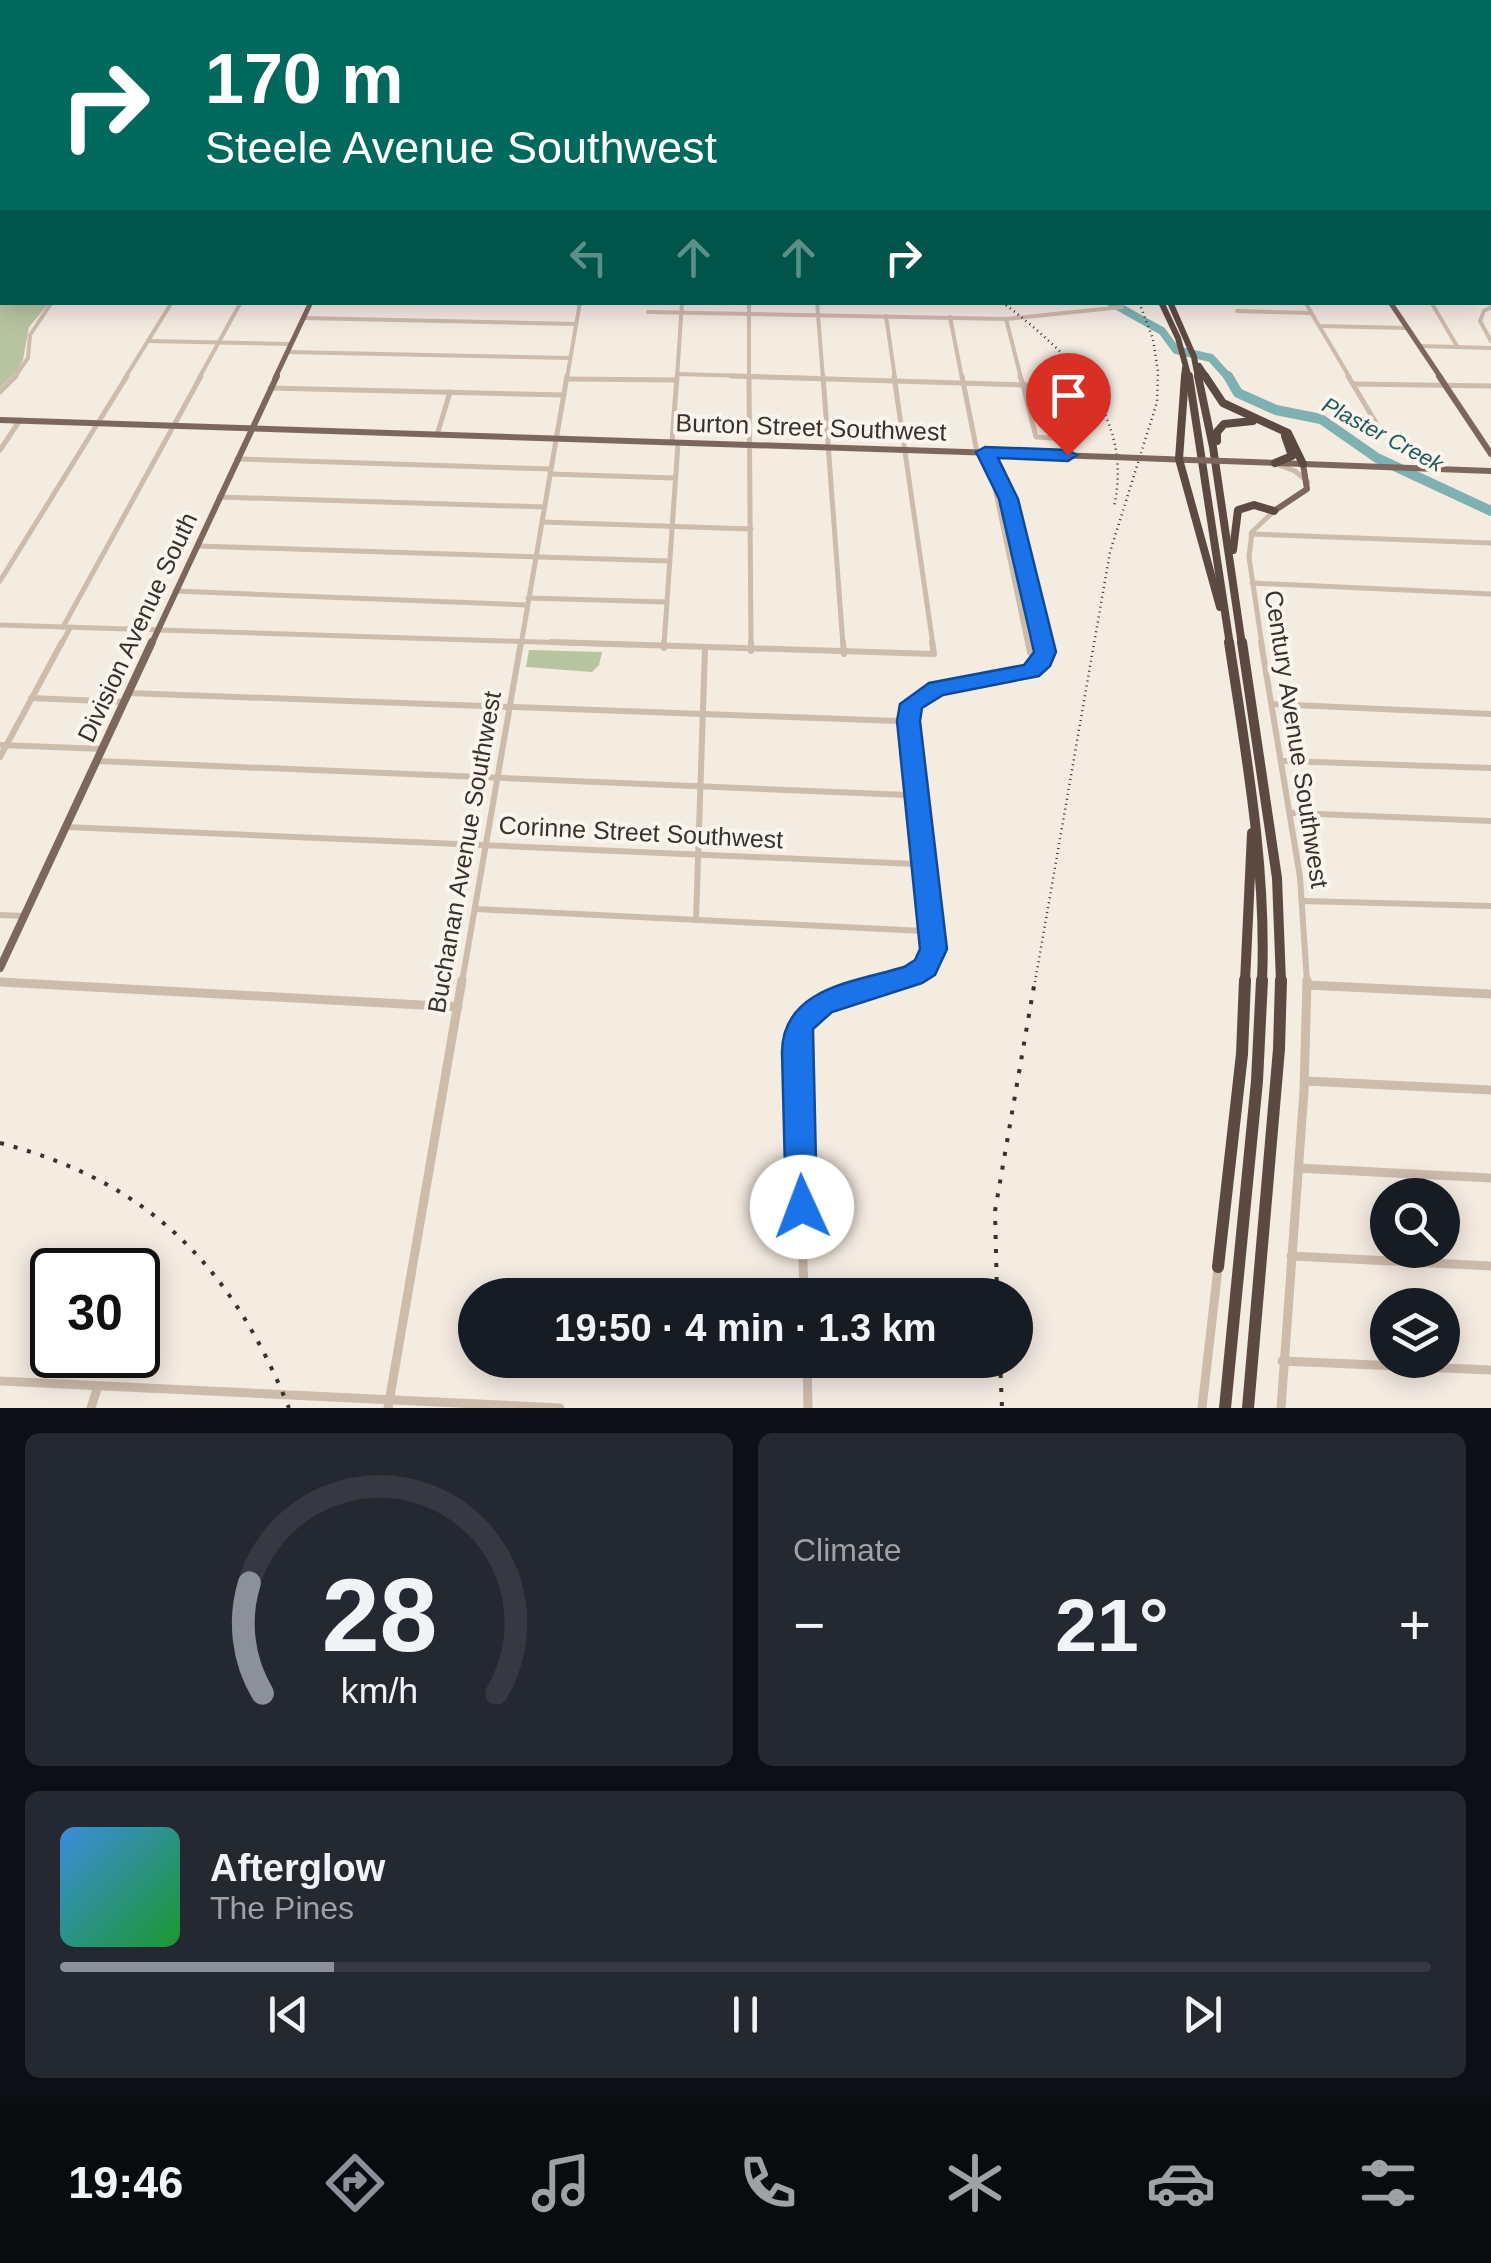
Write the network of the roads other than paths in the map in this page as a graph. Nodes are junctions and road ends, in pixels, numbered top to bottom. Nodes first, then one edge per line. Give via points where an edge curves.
1 (1282, 0) edge
2 (1365, 0) edge
3 (50, 305) edge
4 (170, 305) edge
5 (239, 305) edge
6 (309, 305) edge
7 (579, 305) edge
8 (682, 305) edge
9 (749, 305) edge
10 (817, 305) edge
11 (1162, 305) edge
12 (1171, 305) edge
13 (1306, 305) edge
14 (1392, 305) edge
15 (1433, 305) edge
16 (1122, 307) dead end
17 (1491, 307) edge
18 (1238, 311) dead end
19 (648, 312) dead end
20 (681, 313) junction
21 (1310, 313) junction
22 (749, 314) junction
23 (818, 316) junction
24 (886, 316) junction
25 (950, 317) junction
26 (304, 318) junction
27 (1006, 319) junction
28 (576, 324) junction
29 (1320, 326) junction
30 (1407, 328) junction
31 (148, 341) junction
32 (219, 343) junction
33 (1491, 345) edge
34 (1418, 346) junction
35 (1458, 347) junction
36 (289, 348) junction
37 (570, 358) junction
38 (1186, 360) junction
39 (1196, 363) junction
40 (750, 376) junction
41 (677, 377) junction
42 (823, 378) junction
43 (567, 379) junction
44 (894, 381) junction
45 (962, 383) junction
46 (1022, 384) junction
47 (1354, 384) junction
48 (1491, 386) edge
49 (270, 388) junction
50 (1447, 388) junction
51 (0, 392) edge
52 (450, 392) junction
53 (564, 395) junction
54 (0, 420) edge
55 (20, 420) junction
56 (97, 423) junction
57 (172, 425) junction
58 (250, 430) junction
59 (1382, 433) dead end
60 (437, 436) junction
61 (556, 439) junction
62 (675, 442) junction
63 (750, 445) junction
64 (828, 447) junction
65 (1213, 447) junction
66 (0, 450) edge
67 (905, 450) junction
68 (981, 452) junction
69 (1491, 454) edge
70 (237, 459) junction
71 (1184, 460) junction
72 (1275, 464) junction
73 (1304, 464) junction
74 (1491, 470) edge
75 (551, 471) junction
76 (993, 474) junction
77 (674, 478) junction
78 (1308, 482) junction
79 (219, 497) junction
80 (544, 507) junction
81 (1274, 510) junction
82 (542, 522) junction
83 (672, 526) junction
84 (751, 529) junction
85 (1251, 534) junction
86 (1491, 543) edge
87 (197, 546) junction
88 (536, 557) junction
89 (668, 561) junction
90 (1232, 573) junction
91 (0, 582) edge
92 (1252, 583) junction
93 (176, 592) junction
94 (1491, 594) edge
95 (528, 601) junction
96 (666, 602) junction
97 (0, 625) edge
98 (66, 628) junction
99 (157, 631) junction
100 (1228, 633) junction
101 (520, 642) junction
102 (664, 648) junction
103 (704, 649) junction
104 (751, 651) junction
105 (1030, 653) dead end
106 (844, 654) junction
107 (31, 698) junction
108 (126, 698) junction
109 (1272, 704) junction
110 (509, 706) junction
111 (702, 713) junction
112 (1491, 714) edge
113 (898, 721) dead end
114 (3, 745) edge
115 (102, 748) junction
116 (0, 757) edge
117 (96, 761) junction
118 (1284, 762) junction
119 (1491, 768) edge
120 (498, 776) junction
121 (700, 785) junction
122 (906, 794) dead end
123 (1254, 810) junction
124 (1294, 813) junction
125 (1491, 821) edge
126 (66, 827) junction
127 (487, 845) junction
128 (700, 855) junction
129 (915, 864) dead end
130 (1304, 900) junction
131 (1491, 906) edge
132 (475, 910) junction
133 (0, 916) edge
134 (24, 916) junction
135 (696, 920) junction
136 (923, 931) dead end
137 (0, 968) edge
138 (0, 982) edge
139 (1308, 984) junction
140 (1491, 994) edge
141 (458, 1007) junction
142 (1304, 1081) junction
143 (1491, 1090) edge
144 (1298, 1168) junction
145 (1491, 1178) edge
146 (1291, 1256) junction
147 (1491, 1266) edge
148 (1218, 1267) joint
149 (803, 1278) edge
150 (1282, 1361) junction
151 (1491, 1370) edge
152 (807, 1378) edge
153 (0, 1381) edge
154 (98, 1386) junction
155 (388, 1404) edge
156 (536, 1407) edge
157 (1248, 1407) edge
158 (91, 1408) edge
159 (560, 1408) edge
160 (808, 1408) edge
161 (1202, 1408) edge
162 (1225, 1408) edge
163 (1281, 1408) edge

1 - 2 street
3 - 51 street via 30,335 28,358
4 - 31 street
5 - 32 street
6 - 26 main road, Division Avenue South
7 - 28 street, Buchanan Avenue Southwest
8 - 20 street
9 - 22 street
10 - 23 street
11 - 38 highway
12 - 39 highway
13 - 21 street
14 - 30 main road
15 - 35 street
16 - 27 street
17 - 33 street via 1480,321
18 - 21 street
19 - 20 street
20 - 22 street
20 - 41 street
21 - 29 street
22 - 23 street
22 - 40 street
23 - 24 street
23 - 42 street
24 - 25 street
24 - 44 street
25 - 27 street
25 - 45 street
26 - 28 street
26 - 36 main road, Division Avenue South
27 - 46 street
28 - 37 street, Buchanan Avenue Southwest
29 - 30 street
29 - 47 street
30 - 34 main road
31 - 32 street
31 - 56 street
32 - 36 street
32 - 57 street
33 - 35 street
34 - 35 street
34 - 50 main road
36 - 37 street
36 - 49 main road, Division Avenue South
37 - 43 street, Buchanan Avenue Southwest
38 - 71 highway
38 - 100 highway
39 - 65 highway
39 - 73 highway via 1223,403 1288,434
40 - 41 street
40 - 42 street
40 - 63 street
41 - 43 street
41 - 62 street
42 - 44 street
42 - 64 street
43 - 53 street, Buchanan Avenue Southwest
44 - 45 street
44 - 67 street
45 - 46 street
45 - 68 street
46 - 46 street via 1036,437 1070,437 1057,391
47 - 50 street
47 - 59 street
48 - 50 street
49 - 52 street
49 - 58 main road, Division Avenue South
50 - 69 main road
52 - 53 street
52 - 60 street
53 - 61 street, Buchanan Avenue Southwest
54 - 55 main road, Burton Street Southwest
55 - 56 main road, Burton Street Southwest
55 - 66 street
56 - 57 main road, Burton Street Southwest
56 - 91 street
57 - 58 main road, Burton Street Southwest
57 - 98 street
58 - 60 main road, Burton Street Southwest
58 - 70 main road, Division Avenue South
60 - 61 main road, Burton Street Southwest
61 - 62 main road, Burton Street Southwest
61 - 75 street, Buchanan Avenue Southwest
62 - 63 main road, Burton Street Southwest
62 - 77 street
63 - 64 main road, Burton Street Southwest
63 - 84 street
64 - 67 main road, Burton Street Southwest
64 - 106 street
65 - 72 highway via 1224,424 1260,422 1289,444 1292,456
65 - 90 highway
67 - 68 main road, Burton Street Southwest
67 - 106 street via 934,654
68 - 71 main road, Burton Street Southwest, bridge
68 - 76 street
70 - 75 street
70 - 79 main road, Division Avenue South
71 - 72 main road, Burton Street Southwest, bridge
71 - 100 highway
72 - 73 main road, Burton Street Southwest
72 - 78 street
73 - 74 main road, Burton Street Southwest
73 - 78 main road
75 - 77 street
75 - 80 street, Buchanan Avenue Southwest
76 - 105 street
76 - 149 street via 1009,499 1045,652 1031,671 937,689 911,704 933,949 925,968 912,976 817,1007 796,1035
77 - 83 street
78 - 81 main road via 1305,491
79 - 80 street
79 - 87 main road, Division Avenue South
80 - 82 street, Buchanan Avenue Southwest
81 - 85 street
81 - 90 highway via 1254,505 1236,513
82 - 83 street
82 - 88 street, Buchanan Avenue Southwest
83 - 84 street
83 - 89 street
84 - 104 street
85 - 86 street
85 - 92 street, Century Avenue Southwest
87 - 88 street
87 - 93 main road, Division Avenue South
88 - 89 street
88 - 95 street, Buchanan Avenue Southwest
89 - 96 street
90 - 157 highway via 1272,831 1281,962
92 - 94 street
92 - 109 street, Century Avenue Southwest
93 - 95 street
93 - 99 main road, Division Avenue South
95 - 96 street
95 - 101 street, Buchanan Avenue Southwest
96 - 102 street
97 - 98 street
98 - 99 street
98 - 107 street
99 - 101 street
99 - 108 main road, Division Avenue South
100 - 123 highway
101 - 102 street
101 - 110 street, Buchanan Avenue Southwest
102 - 103 street
103 - 104 street
103 - 111 street
104 - 106 street
107 - 108 street
107 - 114 street
108 - 110 street
108 - 115 main road, Division Avenue South
109 - 112 street
109 - 118 street, Century Avenue Southwest
110 - 111 street
110 - 120 street, Buchanan Avenue Southwest
111 - 113 street
111 - 121 street
114 - 115 street
114 - 116 street
115 - 117 main road, Division Avenue South
117 - 120 street
117 - 126 main road, Division Avenue South
118 - 119 street
118 - 124 street, Century Avenue Southwest
120 - 121 street
120 - 127 street, Buchanan Avenue Southwest
121 - 122 street
121 - 128 street
123 - 148 highway via 1242,1054
123 - 162 highway via 1263,995
124 - 125 street
124 - 130 street, Century Avenue Southwest
126 - 127 street, Corinne Street Southwest
126 - 134 main road, Division Avenue South
127 - 128 street, Corinne Street Southwest
127 - 132 street, Buchanan Avenue Southwest
128 - 129 street, Corinne Street Southwest
128 - 135 street
130 - 131 street
130 - 139 street, Century Avenue Southwest
132 - 135 street
132 - 141 street, Buchanan Avenue Southwest
133 - 134 street
134 - 137 main road, Division Avenue South
135 - 136 street
138 - 141 street
139 - 140 street
139 - 142 street, Century Avenue Southwest
141 - 155 street, Buchanan Avenue Southwest
142 - 143 street
142 - 144 street, Century Avenue Southwest
144 - 145 street
144 - 146 street, Century Avenue Southwest
146 - 147 street
146 - 150 street, Century Avenue Southwest
148 - 161 street
150 - 151 street
150 - 163 street, Century Avenue Southwest
152 - 160 street
153 - 154 street
154 - 155 street
154 - 158 street
155 - 156 street
156 - 159 street

